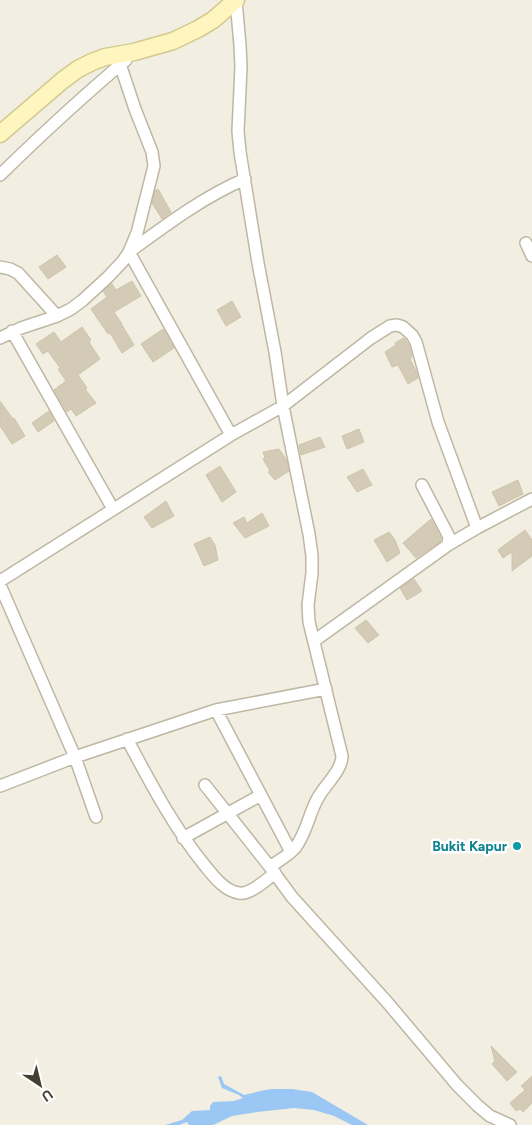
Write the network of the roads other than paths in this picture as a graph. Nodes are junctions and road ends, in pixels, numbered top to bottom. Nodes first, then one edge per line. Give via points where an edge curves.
1 (236, 0) edge
2 (134, 52) junction
3 (120, 64) junction
4 (0, 134) edge
5 (0, 175) edge
6 (245, 179) junction
7 (526, 242) dead end
8 (129, 252) junction
9 (532, 256) edge
10 (0, 267) edge
11 (57, 316) junction
12 (12, 331) junction
13 (0, 338) edge
14 (283, 406) junction
15 (231, 435) junction
16 (422, 485) dead end
17 (532, 499) edge
18 (113, 509) junction
19 (477, 528) junction
20 (448, 546) junction
21 (0, 583) edge
22 (314, 641) junction
23 (326, 689) junction
24 (216, 710) junction
25 (128, 739) junction
26 (75, 757) junction
27 (205, 784) dead end
28 (0, 786) edge
29 (261, 795) junction
30 (228, 814) junction
31 (96, 817) dead end
32 (183, 838) junction
33 (291, 852) junction
34 (272, 870) junction
35 (510, 1125) edge

1 - 2 street via 198,29 173,41
1 - 6 street via 241,67 238,131
2 - 3 street
2 - 4 street via 105,57 78,69
3 - 5 street
3 - 8 street via 152,152 154,166
6 - 8 street via 184,213
6 - 14 street
7 - 9 street
8 - 11 street via 96,288
8 - 15 street
10 - 11 street via 18,273
11 - 12 street
12 - 13 street
12 - 18 street
14 - 15 street
14 - 19 street via 371,338 390,326 403,327 416,342 438,422
14 - 22 street via 312,556 308,614
15 - 18 street
16 - 20 street via 449,537
17 - 19 street
18 - 21 street
19 - 20 street
20 - 22 street
21 - 26 street
22 - 23 street
23 - 24 street
23 - 33 street via 342,761 316,802 300,841
24 - 25 street
24 - 29 street
25 - 26 street
25 - 32 street
26 - 28 street
26 - 31 street
27 - 30 street
29 - 30 street
29 - 33 street
30 - 32 street
30 - 34 street
32 - 34 street via 214,876 237,893 256,887
33 - 34 street
34 - 35 street via 464,1092 490,1116

